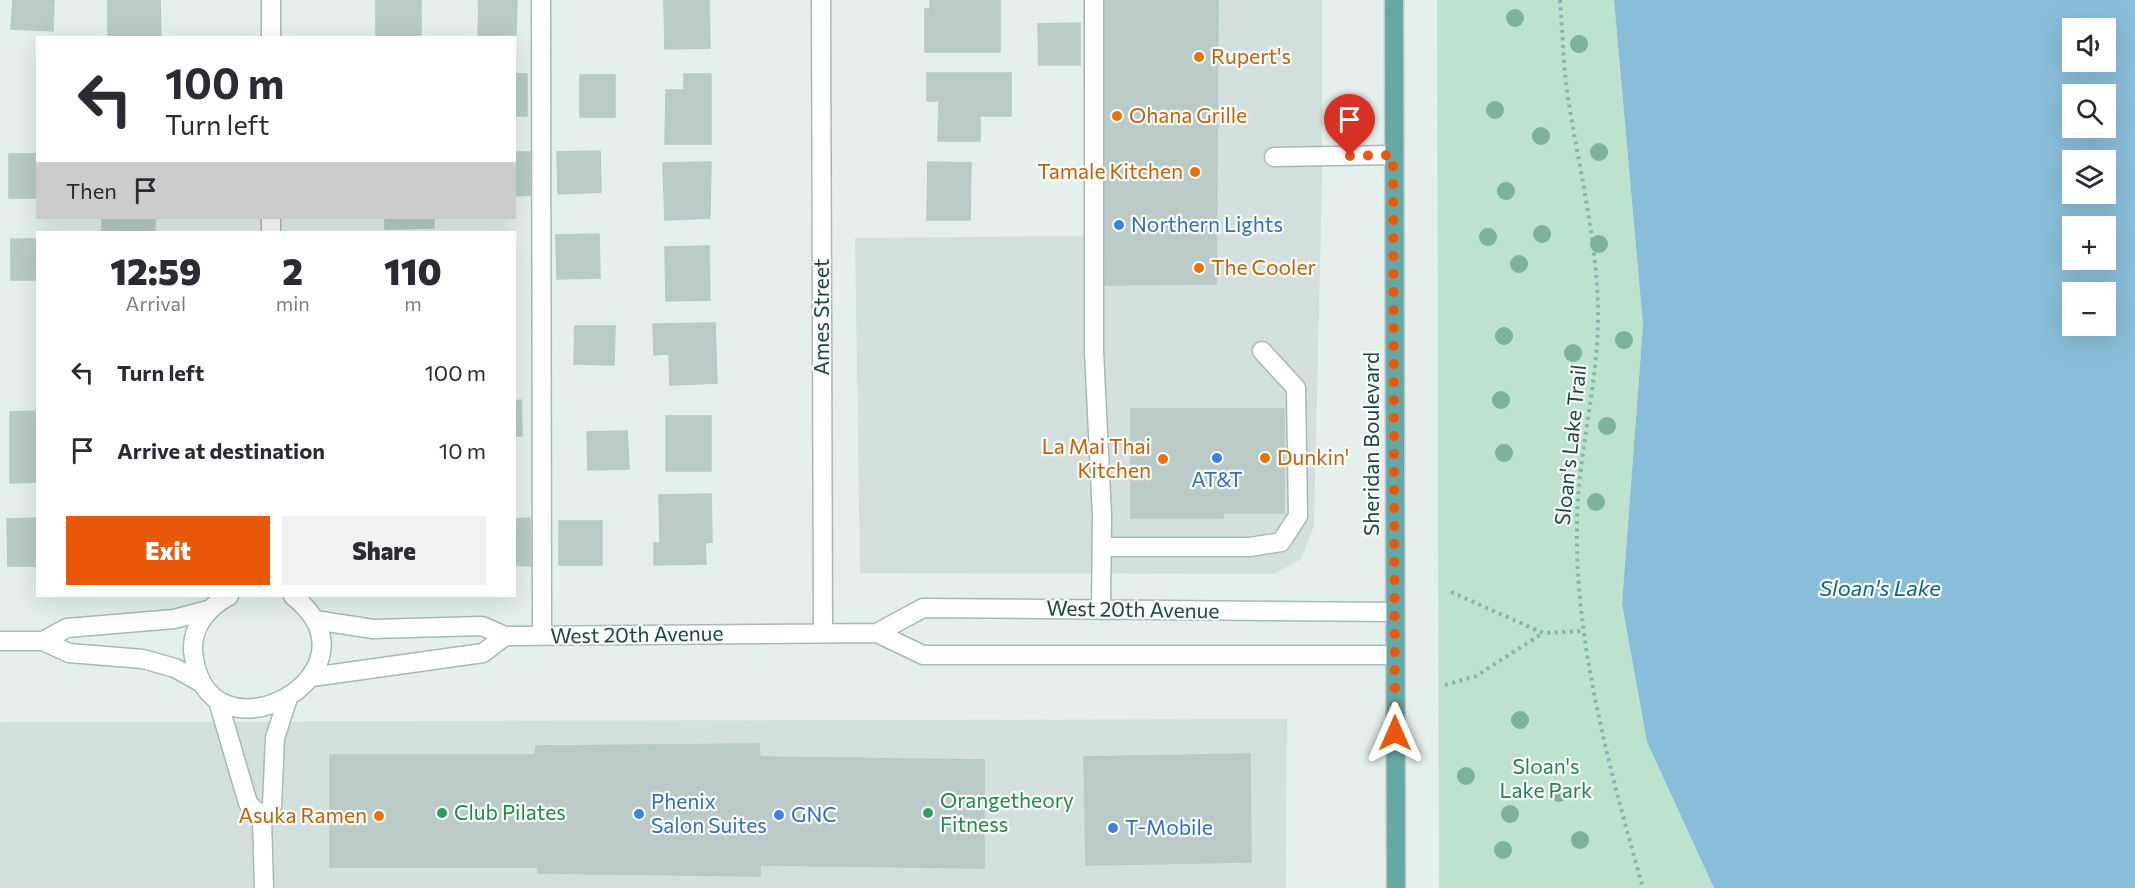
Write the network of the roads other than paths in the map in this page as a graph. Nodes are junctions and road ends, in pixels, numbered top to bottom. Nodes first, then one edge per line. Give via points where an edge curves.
1 (271, 0) edge
2 (541, 0) edge
3 (821, 0) edge
4 (1094, 0) edge
5 (1394, 0) edge
6 (271, 36) edge
7 (1393, 155) junction
8 (1274, 157) dead end
9 (1262, 351) dead end
10 (1102, 547) junction
11 (228, 597) edge
12 (294, 597) edge
13 (208, 610) junction
14 (1101, 610) junction
15 (1395, 612) junction
16 (315, 620) junction
17 (823, 633) junction
18 (876, 633) junction
19 (505, 636) junction
20 (542, 636) junction
21 (0, 641) edge
22 (43, 641) junction
23 (1395, 655) junction
24 (312, 677) junction
25 (200, 682) junction
26 (288, 698) junction
27 (218, 701) junction
28 (262, 818) junction
29 (264, 888) edge
30 (1396, 888) edge

1 - 6 street
2 - 20 street
3 - 17 street, Ames Street
4 - 10 street via 1094,351
5 - 7 main road, Sheridan Boulevard
7 - 8 street
7 - 15 main road, Sheridan Boulevard
9 - 10 street via 1296,388 1298,516 1281,542 1250,547
10 - 14 street
11 - 13 street
12 - 16 street via 307,606
13 - 22 street via 174,619 67,628
13 - 25 street via 193,643
14 - 15 street, West 20th Avenue
14 - 18 street, West 20th Avenue via 923,608
15 - 23 main road, Sheridan Boulevard
16 - 19 street, West 20th Avenue via 373,629 482,626
16 - 24 street via 320,657
17 - 18 street, West 20th Avenue
17 - 20 street, West 20th Avenue
18 - 23 street, West 20th Avenue via 923,655
19 - 20 street, West 20th Avenue
19 - 24 street via 483,653
21 - 22 street
22 - 25 street via 69,653 143,659 175,668
23 - 30 main road, Sheridan Boulevard
24 - 26 street
25 - 27 street
26 - 27 street via 253,708
26 - 28 street via 275,738 272,806
27 - 28 street via 248,803
28 - 29 street

